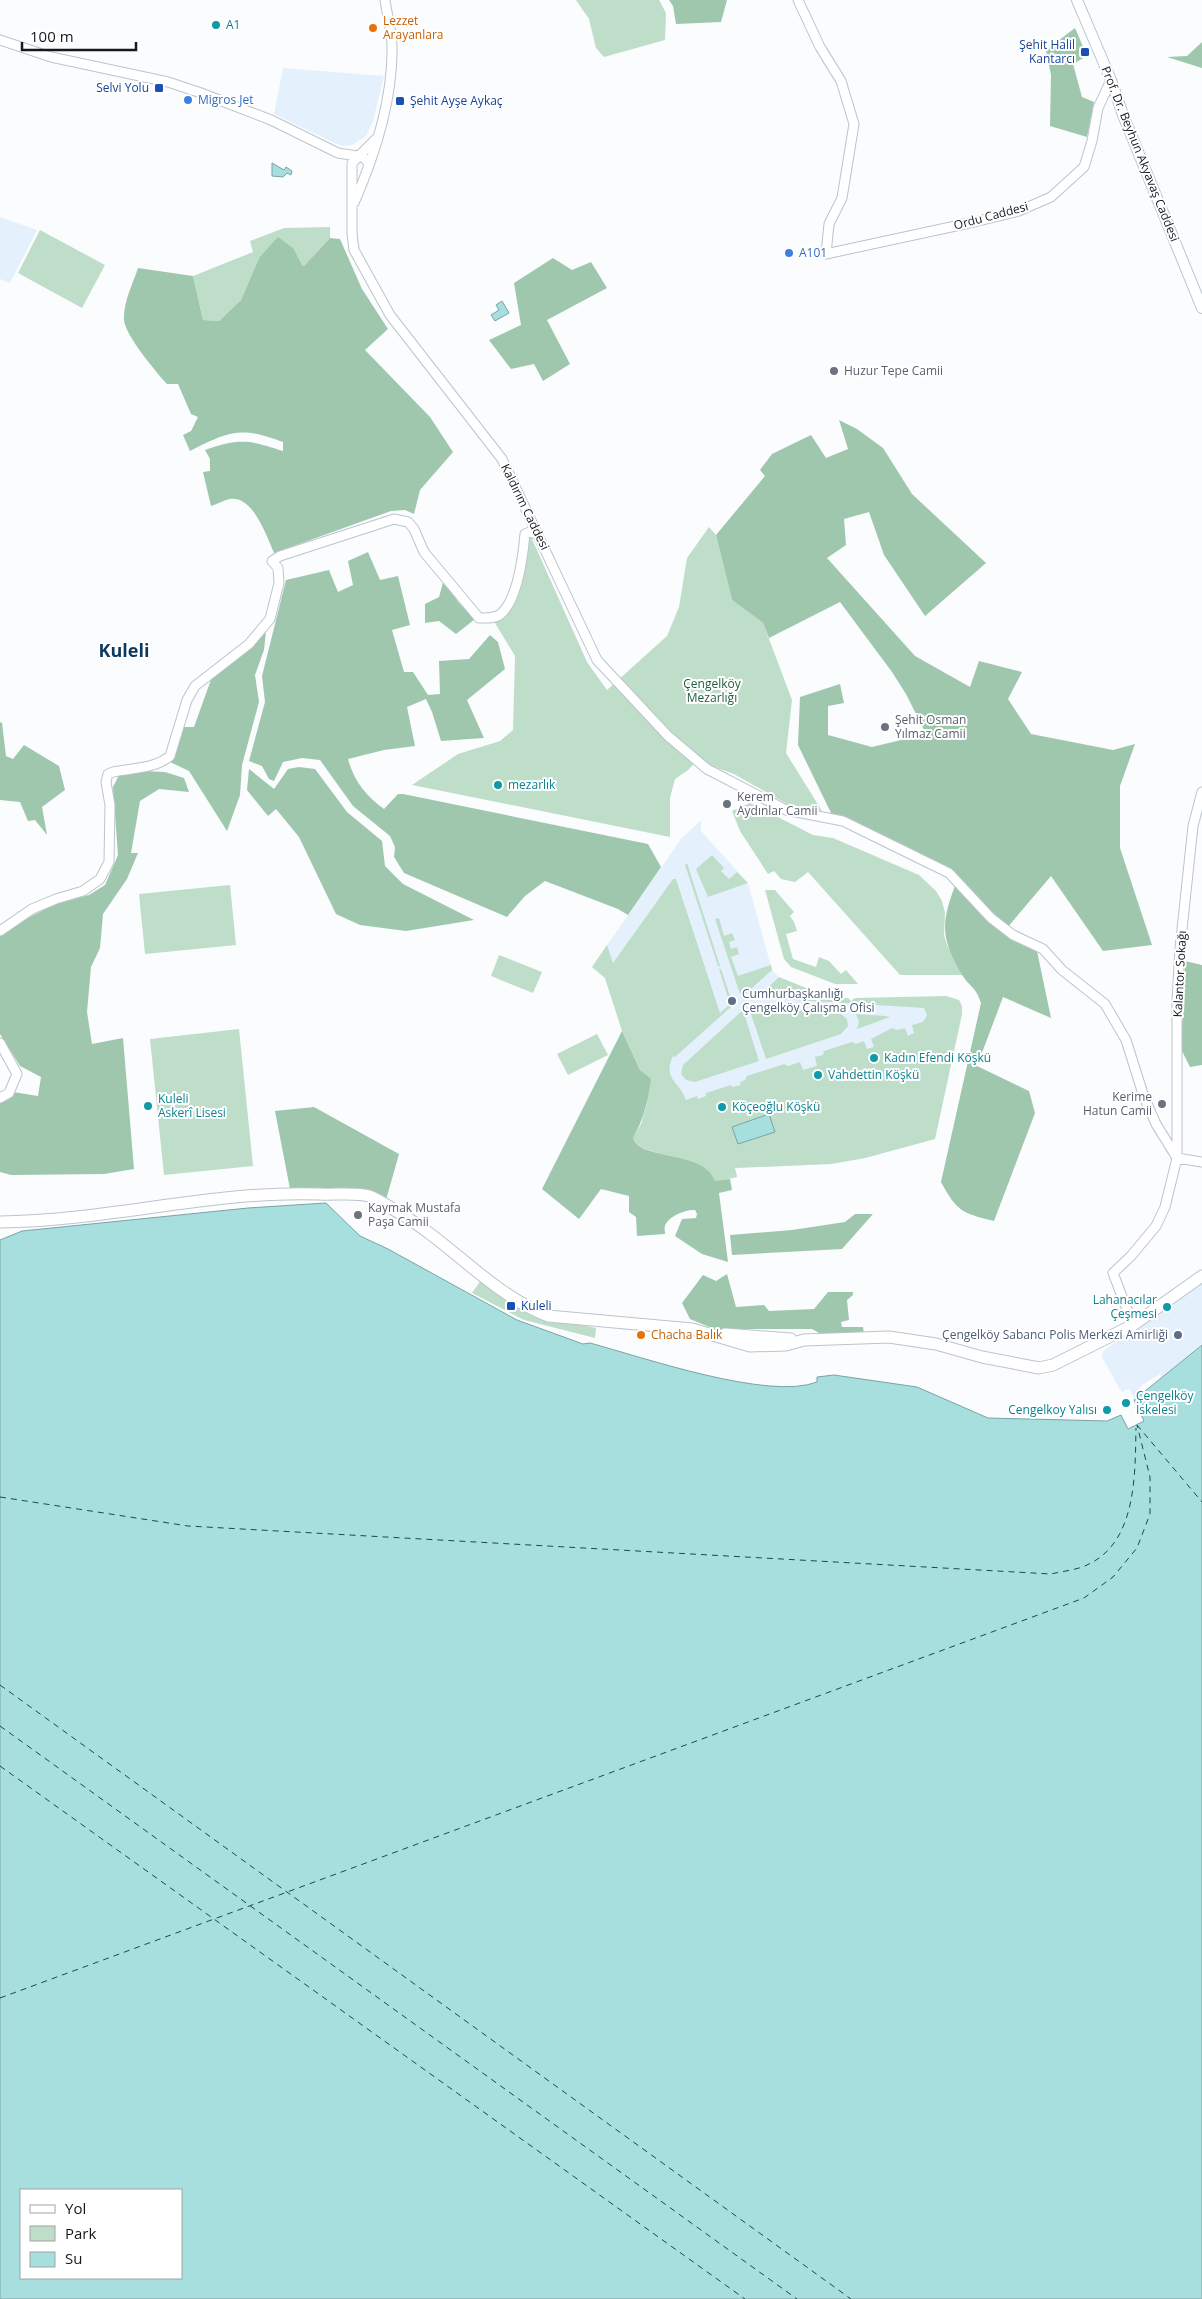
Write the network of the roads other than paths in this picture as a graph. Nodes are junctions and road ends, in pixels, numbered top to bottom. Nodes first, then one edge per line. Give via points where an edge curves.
1 (385, 0) edge
2 (798, 0) edge
3 (1077, 0) edge
4 (0, 40) edge
5 (1111, 80) junction
6 (376, 139) junction
7 (338, 153) junction
8 (358, 157) junction
9 (352, 168) junction
10 (368, 169) junction
11 (352, 206) junction
12 (1202, 308) edge
13 (538, 535) junction
14 (1202, 792) edge
15 (0, 931) edge
16 (0, 1043) edge
17 (0, 1098) edge
18 (1177, 1158) junction
19 (1202, 1162) edge
20 (0, 1222) edge
21 (1202, 1276) edge
22 (1133, 1325) junction

1 - 6 street via 392,46 387,101
2 - 5 street, Ordu Caddesi via 820,47 841,81 854,124 842,198 829,224 826,254 974,222 1051,197 1084,168 1098,108
3 - 5 main road, Prof. Dr. Beyhun Akyavaş Caddesi
4 - 7 street via 51,57 176,84 271,120
5 - 12 main road, Prof. Dr. Beyhun Akyavaş Caddesi via 1122,115
6 - 8 street
6 - 10 street, Kaldırım Caddesi
7 - 8 street
7 - 9 street
8 - 9 street
8 - 10 street via 366,159
9 - 10 street via 358,174
9 - 11 street, Kaldırım Caddesi
10 - 11 street, Kaldırım Caddesi
11 - 13 street, Kaldırım Caddesi via 354,250 390,315 502,459
13 - 15 street via 525,534 522,567 512,594 501,614 493,618 479,618 424,552 408,522 394,519 280,556 272,562 278,568 279,583 270,620 249,644 195,686 187,700 170,756 149,766 113,772 106,778 110,805 109,862 100,880 83,891 32,909
13 - 18 street, Kaldırım Caddesi via 597,660 668,736 707,769 786,810 843,821 949,873 991,918 1013,935 1044,949 1062,970 1105,1004 1126,1040 1156,1124
14 - 18 street, Kalantor Sokağı via 1193,826 1180,948
16 - 17 street via 17,1074 9,1093
18 - 19 street
18 - 22 street, Kalantor Sokağı via 1165,1207 1156,1226 1113,1273
20 - 22 main road via 64,1219 263,1195 369,1196 409,1219 494,1285 532,1310 548,1316 813,1340 888,1337 936,1344 982,1358 1039,1368 1053,1365
21 - 22 main road

